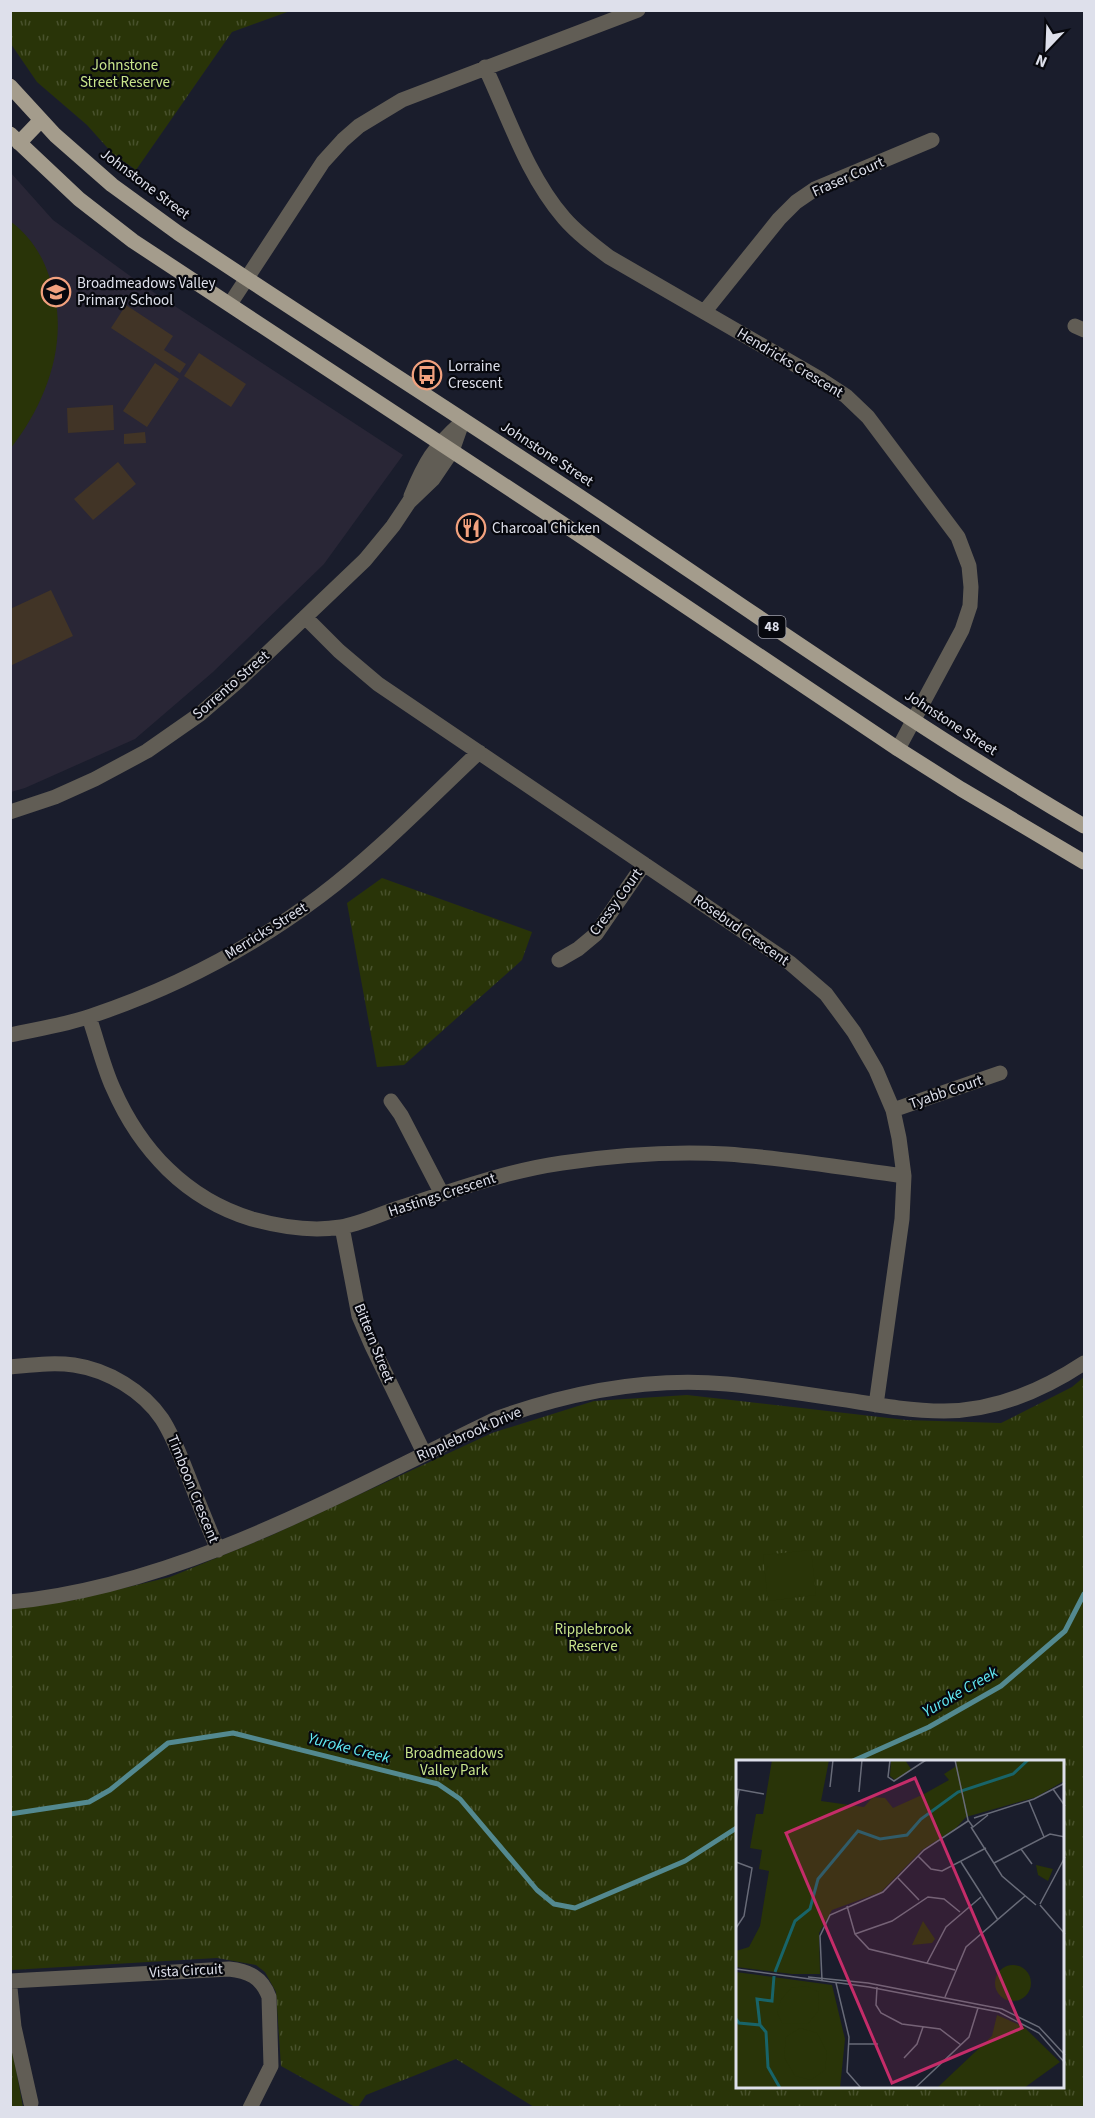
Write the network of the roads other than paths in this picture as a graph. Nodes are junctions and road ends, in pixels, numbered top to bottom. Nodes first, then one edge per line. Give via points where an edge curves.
1 (638, 10) edge
2 (485, 67) junction
3 (10, 86) edge
4 (41, 120) junction
5 (15, 138) edge
6 (932, 140) dead end
7 (246, 278) junction
8 (230, 304) junction
9 (705, 311) junction
10 (464, 420) junction
11 (446, 447) junction
12 (304, 617) junction
13 (913, 721) junction
14 (898, 749) junction
15 (479, 752) junction
16 (10, 812) edge
17 (1084, 826) edge
18 (1084, 862) edge
19 (644, 864) junction
20 (559, 960) dead end
21 (89, 1017) junction
22 (10, 1035) edge
23 (1000, 1073) dead end
24 (391, 1101) dead end
25 (893, 1110) junction
26 (904, 1176) junction
27 (442, 1194) junction
28 (342, 1227) junction
29 (1084, 1363) edge
30 (10, 1367) edge
31 (876, 1405) junction
32 (424, 1453) junction
33 (218, 1550) junction
34 (10, 1602) edge
35 (10, 1981) edge
36 (10, 1988) edge
37 (31, 2103) dead end
38 (250, 2108) edge

1 - 2 street
2 - 7 street via 402,100 342,140 318,169
2 - 9 street, Hendricks Crescent via 531,170 564,218 609,257
3 - 4 main road, Johnstone Street / 48
4 - 5 main road
4 - 7 main road, Johnstone Street / 48 via 112,185
5 - 8 main road, 48 via 79,199 133,241
6 - 9 street, Fraser Court via 823,186 796,202
7 - 8 street
7 - 10 main road, Johnstone Street / 48
8 - 11 main road, 48
9 - 13 street, Hendricks Crescent via 846,396 868,417 958,537 969,566 970,606 962,630
10 - 11 street, Sorrento Street
10 - 13 main road, Johnstone Street / 48
11 - 12 street, Sorrento Street via 433,478 409,502 365,560
11 - 14 main road, 48
12 - 15 street, Rosebud Crescent via 378,684
12 - 16 street, Sorrento Street via 208,708 147,751 95,779
13 - 14 street, Hendricks Crescent
13 - 17 main road, Johnstone Street / 48
14 - 18 main road, 48
15 - 19 street, Rosebud Crescent
15 - 21 street, Merricks Street via 360,864 319,897 230,955 172,985
19 - 20 street, Cressy Court via 596,934
19 - 25 street, Rosebud Crescent via 790,963 826,994 876,1070
21 - 22 street, Merricks Street
21 - 28 street, Hastings Crescent via 124,1111 142,1141 183,1184 238,1214 272,1224 308,1229
23 - 25 street, Tyabb Court
24 - 27 street
25 - 26 street, Rosebud Crescent
26 - 27 street, Hastings Crescent via 725,1154 665,1154 558,1163
26 - 31 street, Rosebud Crescent via 901,1230
27 - 28 street, Hastings Crescent
28 - 32 street, Bittern Street via 359,1316
29 - 31 street, Ripplebrook Drive via 1059,1379 1001,1402 935,1411
30 - 33 street, Timboon Crescent via 74,1365 127,1385 146,1401 172,1436
31 - 32 street, Ripplebrook Drive via 726,1384 627,1386 530,1407
32 - 33 street, Ripplebrook Drive
33 - 34 street, Ripplebrook Drive via 136,1577
35 - 38 street, Vista Circuit via 229,1969 252,1975 266,1987 269,1997 272,2058 269,2073
36 - 37 street via 14,2027

